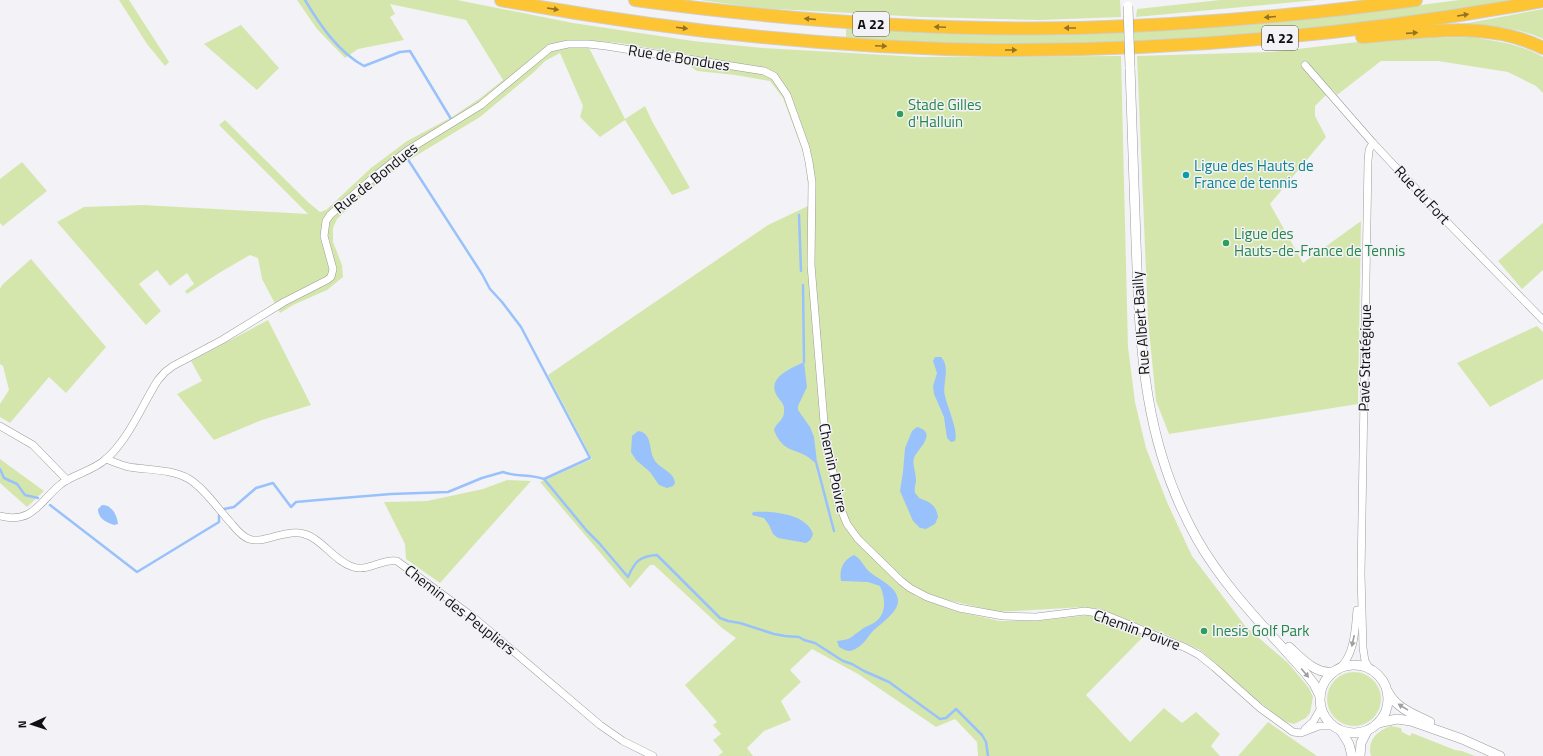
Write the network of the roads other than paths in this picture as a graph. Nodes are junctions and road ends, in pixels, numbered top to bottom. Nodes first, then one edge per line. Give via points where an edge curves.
1 (501, 0) edge
2 (635, 0) edge
3 (1362, 0) edge
4 (1416, 0) edge
5 (1543, 1) edge
6 (1127, 3) edge
7 (1309, 13) junction
8 (1163, 46) junction
9 (1543, 48) edge
10 (1305, 65) dead end
11 (774, 76) joint
12 (1373, 143) junction
13 (1543, 320) edge
14 (0, 426) edge
15 (106, 459) junction
16 (67, 480) junction
17 (0, 516) edge
18 (1361, 574) junction
19 (1256, 617) junction
20 (1370, 669) junction
21 (1336, 670) junction
22 (1386, 689) junction
23 (1320, 696) junction
24 (1321, 708) junction
25 (1378, 723) junction
26 (1332, 726) junction
27 (1290, 731) junction
28 (1341, 731) junction
29 (1367, 731) junction
30 (1462, 739) junction
31 (653, 756) edge
32 (1352, 756) edge
33 (1360, 756) edge
34 (1500, 756) edge

1 -> 8 highway, A 22 via 716,33 834,43 991,50
7 -> 2 highway, A 22 via 1136,26 970,28 817,20
3 - 7 highway
4 - 7 highway, A 22
8 -> 5 highway, A 22 via 1364,29
6 - 19 main road, Rue Albert Bailly, bridge via 1139,314 1143,364 1152,420 1171,484 1197,539 1225,581
8 -> 9 highway via 1247,46 1451,31 1500,34 1528,41
10 - 12 street, Rue du Fort
11 - 15 street, Rue de Bondues via 760,70 596,45 563,44 550,48 481,105 394,160 330,216 326,221 324,236 333,269 331,277 168,369 158,380 125,436
11 - 27 street, Chemin Poivre via 787,95 811,170 811,265 824,425 837,499 850,529 905,585 942,603 1003,616 1036,617 1095,612 1186,648 1209,663
12 - 13 street, Rue du Fort
12 - 18 street, Pavé Stratégique via 1368,161
14 - 16 street via 33,445
15 - 16 street
15 - 31 street, Chemin des Peupliers via 189,479 238,532 248,539 297,533 312,538 351,567 363,568 385,561 397,561 479,622 600,725 623,741
16 - 17 street via 28,515 16,518
18 - 20 street, Pavé Stratégique via 1363,648
18 -> 21 street, Pavé Stratégique via 1353,642 1347,660
19 - 21 main road, Rue Albert Bailly via 1307,663 1321,671
19 -> 23 main road, Rue Albert Bailly via 1310,680
20 - 21 main road via 1357,665
20 - 22 main road via 1380,678
21 - 23 main road via 1323,685
22 - 25 main road via 1387,707
30 -> 22 main road via 1400,706
23 - 24 main road
24 - 26 main road
24 - 27 street via 1308,727 1297,732
25 - 29 main road
25 - 30 main road via 1405,719
26 - 27 street via 1319,726 1301,733
26 - 28 main road
28 - 29 main road
28 - 32 main road via 1348,741
29 - 33 main road via 1361,743
30 - 34 main road

